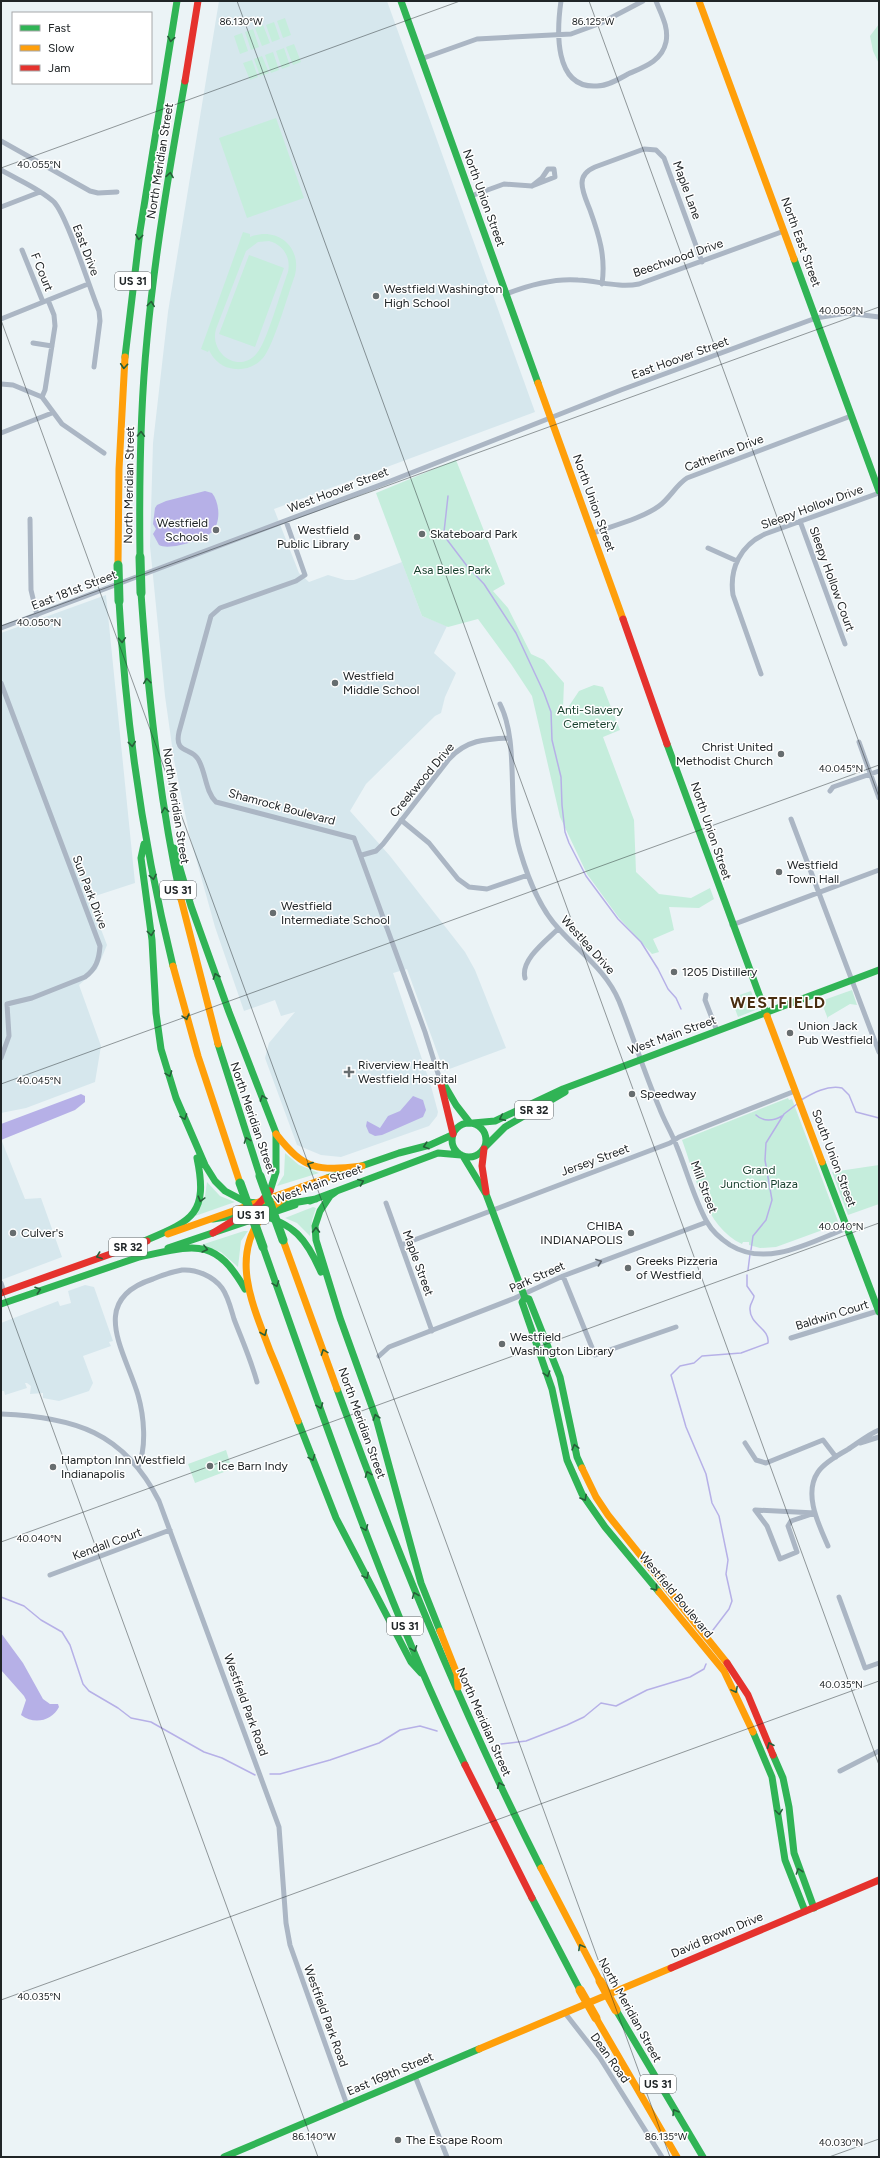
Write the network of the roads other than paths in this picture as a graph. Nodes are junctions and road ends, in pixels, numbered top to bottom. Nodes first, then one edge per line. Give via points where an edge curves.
1 (177, 1) edge
2 (198, 1) edge
3 (400, 1) edge
4 (561, 1) edge
5 (644, 1) edge
6 (656, 1) edge
7 (699, 1) edge
8 (559, 35) junction
9 (421, 59) junction
10 (1, 140) edge
11 (1, 170) edge
12 (532, 186) junction
13 (40, 192) junction
14 (117, 192) dead end
15 (471, 196) junction
16 (1, 207) edge
17 (784, 231) junction
18 (22, 250) dead end
19 (702, 262) junction
20 (88, 284) junction
21 (602, 284) junction
22 (506, 294) junction
23 (45, 301) junction
24 (879, 317) edge
25 (816, 318) junction
26 (1, 319) edge
27 (33, 343) dead end
28 (52, 346) junction
29 (94, 367) dead end
30 (1, 384) edge
31 (42, 397) junction
32 (52, 413) junction
33 (851, 416) junction
34 (551, 418) junction
35 (1, 433) edge
36 (104, 453) dead end
37 (879, 492) edge
38 (30, 519) dead end
39 (286, 521) junction
40 (800, 521) junction
41 (593, 533) junction
42 (708, 548) dead end
43 (737, 561) junction
44 (131, 579) joint
45 (37, 615) junction
46 (1, 628) edge
47 (845, 644) dead end
48 (761, 674) dead end
49 (1, 683) edge
50 (500, 704) dead end
51 (509, 738) junction
52 (859, 742) dead end
53 (879, 771) edge
54 (870, 774) junction
55 (830, 791) dead end
56 (879, 798) edge
57 (792, 819) dead end
58 (401, 820) junction
59 (168, 831) junction
60 (145, 839) junction
61 (362, 855) junction
62 (879, 870) edge
63 (528, 875) junction
64 (819, 892) junction
65 (732, 925) junction
66 (558, 929) junction
67 (879, 970) edge
68 (525, 978) dead end
69 (852, 980) junction
70 (706, 996) dead end
71 (765, 1013) junction
72 (717, 1031) junction
73 (879, 1052) edge
74 (1, 1058) edge
75 (641, 1059) junction
76 (588, 1079) junction
77 (440, 1080) junction
78 (796, 1094) junction
79 (472, 1123) junction
80 (191, 1134) junction
81 (276, 1134) junction
82 (452, 1135) junction
83 (675, 1140) junction
84 (484, 1148) junction
85 (462, 1156) junction
86 (362, 1166) junction
87 (301, 1187) junction
88 (337, 1191) junction
89 (486, 1194) junction
90 (316, 1199) junction
91 (260, 1203) junction
92 (386, 1203) dead end
93 (274, 1206) junction
94 (492, 1210) junction
95 (250, 1213) junction
96 (263, 1216) junction
97 (213, 1219) junction
98 (707, 1222) junction
99 (848, 1228) junction
100 (213, 1233) junction
101 (142, 1242) junction
102 (401, 1245) junction
103 (139, 1257) junction
104 (563, 1276) junction
105 (2, 1289) edge
106 (876, 1294) edge
107 (332, 1295) junction
108 (249, 1296) junction
109 (524, 1296) junction
110 (1, 1304) edge
111 (879, 1312) edge
112 (676, 1327) dead end
113 (432, 1331) junction
114 (791, 1338) dead end
115 (379, 1356) dead end
116 (257, 1382) dead end
117 (1, 1414) edge
118 (879, 1430) edge
119 (879, 1438) edge
120 (745, 1443) dead end
121 (857, 1444) junction
122 (836, 1457) junction
123 (138, 1467) junction
124 (815, 1513) junction
125 (170, 1530) junction
126 (828, 1546) dead end
127 (50, 1576) dead end
128 (839, 1597) dead end
129 (879, 1663) edge
130 (426, 1678) junction
131 (459, 1695) junction
132 (879, 1751) edge
133 (840, 1771) dead end
134 (879, 1880) edge
135 (809, 1909) junction
136 (565, 2012) junction
137 (415, 2076) junction
138 (347, 2104) junction
139 (224, 2157) edge
140 (447, 2157) edge
141 (662, 2157) edge
142 (677, 2157) edge
143 (703, 2157) edge

1 -> 60 main road, North Meridian Street / US 31, bridge via 141,225 130,309 121,422 118,565 120,601 127,697
59 -> 2 main road, North Meridian Street / US 31, bridge via 147,677 141,593 142,404 150,310 161,226
3 - 9 main road, North Union Street
4 - 8 street
5 - 8 street via 601,23 571,34
6 - 8 street via 666,30 666,42 661,53 648,66 606,84 591,86 570,75 560,57
7 - 17 main road, North East Street
8 - 9 street via 477,39
9 - 15 main road, North Union Street
10 - 14 street via 90,190 98,193
11 - 13 street, East Drive
12 - 12 street via 556,177 554,169 548,169
12 - 15 street via 504,184
13 - 16 street
13 - 20 street, East Drive via 55,203 63,218
15 - 22 main road, North Union Street
17 - 19 street, Beechwood Drive
17 - 25 main road, North East Street
18 - 23 street, F Court
19 - 21 street, Beechwood Drive via 639,284
19 - 21 street, Maple Lane via 664,158 656,150 644,149 595,167 583,178 583,191 602,248
20 - 23 street
20 - 29 street, East Drive via 99,311 100,321
21 - 22 street, Beechwood Drive via 561,280 539,283
22 - 34 main road, North Union Street
23 - 26 street
23 - 28 street, F Court via 55,321
24 - 25 street, East Hoover Street via 847,313
25 - 33 main road, North East Street
25 - 34 street, East Hoover Street
27 - 28 street
28 - 31 street, F Court
30 - 31 street via 13,385
31 - 32 street
32 - 35 street
32 - 36 street via 70,430
33 - 37 main road, North East Street
33 - 41 street, Catherine Drive via 687,478 676,486 664,503 653,510
34 - 39 street, West Hoover Street
34 - 41 main road, North Union Street
37 - 40 street, Sleepy Hollow Drive
38 - 45 street via 31,590
39 - 44 street, West Hoover Street
39 - 61 street, Shamrock Boulevard via 305,575 296,581 220,608 211,616 178,743 198,759 210,793 216,802 354,838
40 - 43 street, Sleepy Hollow Drive via 753,541
40 - 47 street, Sleepy Hollow Court
41 - 65 main road, North Union Street
42 - 43 street
43 - 48 street, Sleepy Hollow Drive via 732,578 733,595
44 - 45 street, East 181st Street
45 - 46 street, East 181st Street
49 - 74 street, Sun Park Drive via 100,946 96,965 85,977 32,998 7,1004 9,1036
50 - 51 street, Westlea Drive via 507,721
51 - 58 street, Creekwood Drive via 478,740 461,747
51 - 63 street, Westlea Drive via 512,813
52 - 54 street
53 - 54 street
54 - 55 street via 831,788
54 - 56 street
57 - 64 street
58 - 61 street, Creekwood Drive via 379,848
58 - 63 street via 429,843 458,879 469,887 487,889
81 -> 59 main road via 229,1012
131 -> 59 main road, North Meridian Street / US 31, bridge via 398,1552 235,1104 204,1000 183,915
60 -> 80 main road via 141,858 153,951 159,1037 165,1063
60 -> 130 main road, North Meridian Street / US 31, bridge via 183,1007 215,1113 356,1504
61 - 77 street, Shamrock Boulevard
62 - 64 street
63 - 66 street, Westlea Drive via 542,906
64 - 65 street
64 - 69 street
65 - 71 main road, North Union Street
66 - 68 street via 527,963
66 - 75 street, Westlea Drive via 588,956 608,981 619,1000
67 - 69 main road, SR 32
69 - 71 main road, SR 32
69 - 73 street
70 - 72 street
71 - 72 main road, West Main Street / SR 32
71 - 78 main road, South Union Street
72 - 75 main road, West Main Street / SR 32
75 - 76 main road, West Main Street / SR 32
75 - 83 street, Mill Street
76 -> 79 main road, West Main Street / SR 32 via 542,1097 495,1121
76 - 84 main road, West Main Street / SR 32 via 505,1127
77 - 79 main road, Shamrock Boulevard via 456,1105
77 - 82 main road, Shamrock Boulevard
78 - 83 street, Jersey Street
78 - 99 main road, South Union Street
79 - 82 main road via 458,1126
79 - 84 main road via 480,1127 485,1134
80 - 91 main road via 213,1180 231,1195
80 -> 101 main road via 203,1181 199,1205 192,1216 181,1225
86 -> 81 main road via 325,1169 309,1165 292,1155
81 - 91 main road via 277,1174 273,1186
82 - 85 main road via 453,1148
82 -> 86 main road, West Main Street / SR 32 via 430,1145
83 - 94 street, Jersey Street
83 - 98 street, Mill Street
84 - 85 main road via 476,1156
84 - 89 main road, Westfield Boulevard via 482,1166
88 -> 85 main road, West Main Street / SR 32 via 438,1153
85 - 89 main road, Westfield Boulevard
86 - 87 main road, West Main Street / SR 32
87 - 91 main road, West Main Street / SR 32
87 - 93 main road
88 - 90 main road, West Main Street / SR 32
107 -> 88 main road via 316,1240 315,1226 322,1207
89 - 94 main road, Westfield Boulevard
90 - 93 main road
90 - 96 main road, West Main Street / SR 32
91 - 93 main road
91 - 95 main road
91 - 97 main road, West Main Street / SR 32
92 - 102 street, Maple Street
93 - 96 main road
94 - 102 street, Jersey Street
94 - 109 main road, Westfield Boulevard
95 - 96 main road
95 - 97 main road
95 - 100 main road
96 - 100 main road, West Main Street / SR 32
96 - 107 main road via 282,1221 303,1238 314,1254
96 - 108 main road via 246,1249
97 - 101 main road, West Main Street / SR 32
98 - 99 street, Mill Street via 719,1237 737,1249 758,1254 782,1252
104 -> 98 street, Park Street
99 - 106 main road, South Union Street
100 - 103 main road, West Main Street / SR 32
101 -> 105 main road, West Main Street / SR 32
102 - 113 street, Maple Street
103 -> 108 main road via 181,1248 205,1248 220,1255 234,1267
110 -> 103 main road, West Main Street / SR 32
104 - 109 street, Park Street
104 - 112 street via 595,1355
106 - 111 main road, South Union Street
131 -> 107 main road via 457,1674 421,1583 376,1418
108 -> 130 main road via 336,1518 411,1662
109 - 113 street, Park Street
109 - 135 main road, Westfield Boulevard via 522,1302 552,1389 566,1455 576,1481 594,1513 717,1663 736,1693 772,1777 785,1860
111 - 114 street, Baldwin Court
113 - 115 street, Park Street via 389,1347
116 - 123 street via 227,1299 217,1282 203,1274 186,1270 145,1281 128,1290 117,1306 115,1329 142,1412 142,1455
117 - 123 street, Westfield Park Road via 55,1419 79,1425 108,1440
118 - 121 street
119 - 121 street
120 - 122 street via 756,1460 766,1464 823,1440
121 - 122 street
122 - 124 street via 818,1473 814,1482 812,1497
123 - 125 street, Westfield Park Road via 157,1496
124 - 124 street via 791,1522 788,1526 797,1552 780,1559 767,1526 755,1510
124 - 126 street
125 - 127 street, Kendall Court
125 - 138 street, Westfield Park Road via 279,1827 290,1945
128 - 129 street via 866,1668
130 - 142 main road, North Meridian Street / US 31, bridge via 497,1830 580,1990
143 -> 131 main road, North Meridian Street / US 31, bridge via 600,1981 522,1832
132 - 133 street
134 - 135 main road, David Brown Drive
135 - 136 main road, David Brown Drive
136 - 137 main road, East 169th Street
136 - 141 street, Dean Road via 600,2058
137 - 138 main road, East 169th Street
137 - 140 street
138 - 139 main road, East 169th Street

